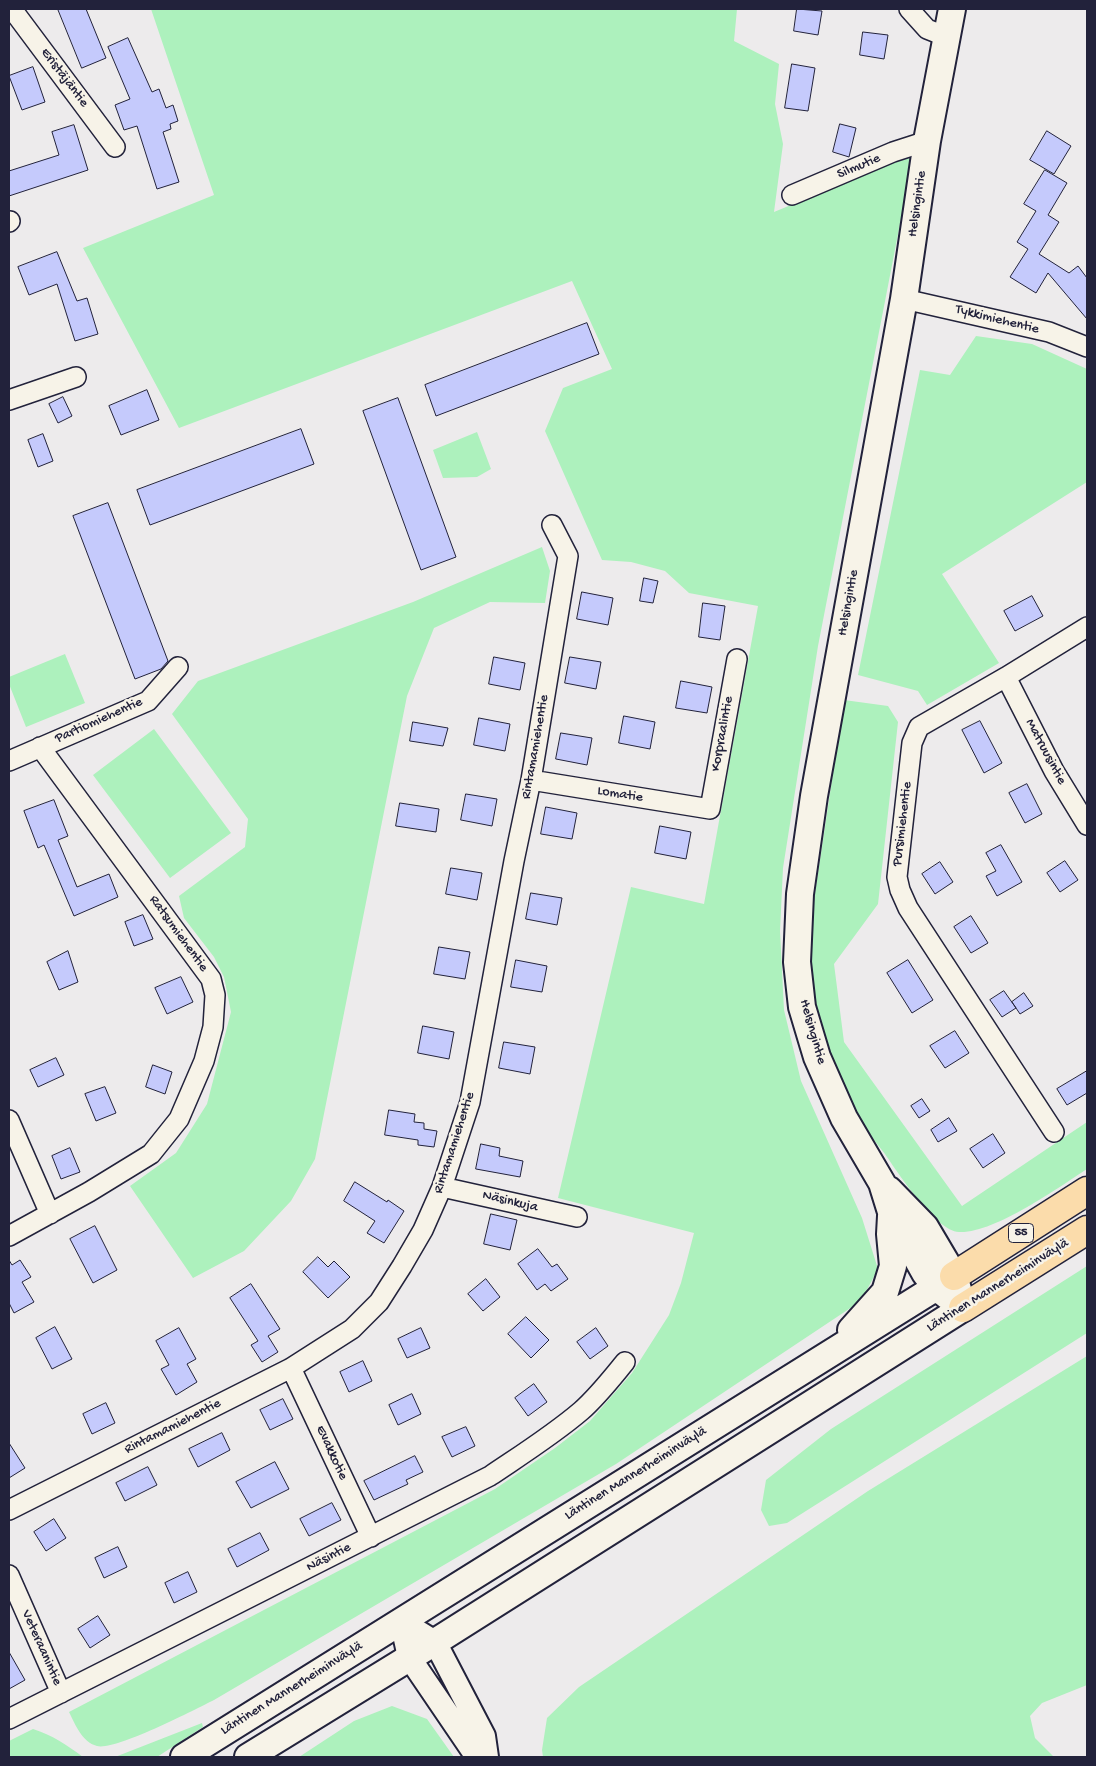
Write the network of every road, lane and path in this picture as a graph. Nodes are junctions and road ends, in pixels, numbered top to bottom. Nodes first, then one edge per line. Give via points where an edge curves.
1 (12, 9) edge
2 (909, 9) edge
3 (952, 9) edge
4 (947, 37) junction
5 (927, 141) junction
6 (115, 147) dead end
7 (792, 195) dead end
8 (904, 299) junction
9 (1087, 347) edge
10 (76, 377) dead end
11 (9, 400) edge
12 (552, 525) dead end
13 (1087, 627) edge
14 (737, 659) dead end
15 (178, 667) dead end
16 (1006, 678) junction
17 (40, 747) junction
18 (9, 760) edge
19 (531, 780) junction
20 (710, 809) joint
21 (1087, 825) edge
22 (9, 1120) edge
23 (1054, 1132) dead end
24 (882, 1183) junction
25 (442, 1187) junction
26 (1087, 1190) edge
27 (891, 1212) junction
28 (50, 1214) junction
29 (577, 1217) dead end
30 (1087, 1230) edge
31 (9, 1236) edge
32 (945, 1282) junction
33 (963, 1308) junction
34 (830, 1352) junction
35 (625, 1362) dead end
36 (291, 1368) junction
37 (9, 1510) edge
38 (371, 1537) junction
39 (9, 1576) edge
40 (401, 1621) junction
41 (435, 1642) junction
42 (409, 1657) junction
43 (61, 1693) junction
44 (9, 1719) edge
45 (184, 1757) edge
46 (248, 1757) edge
47 (477, 1757) edge
48 (487, 1757) edge

1 - 6 street, Eristäjäntie
2 - 4 street via 928,29
3 - 4 main road, Helsingintie
4 - 5 main road, Helsingintie
5 - 7 street, Silmutie
5 - 8 main road, Helsingintie
8 - 9 street, Tykkimiehentie via 1049,332
8 - 24 main road, Helsingintie via 814,796 800,894 797,962 802,1007 817,1057 844,1118
10 - 11 street
12 - 19 street, Rintamamiehentie via 568,556
13 - 16 street, Pursimiehentie
14 - 20 street, Korpraalintie
15 - 17 street, Partiomiehentie via 148,701
16 - 21 street, Matruusintie via 1054,771
16 - 23 street, Pursimiehentie via 919,727 912,743 897,877 908,908
17 - 18 street, Partiomiehentie
17 - 28 street, Ratsumiehentie via 211,979 214,995 213,1027 204,1061 179,1119 152,1154
19 - 20 street, Lomatie
19 - 25 street, Rintamamiehentie via 470,1102
22 - 28 street
24 - 27 main road, Helsingintie
24 - 32 main road, Helsingintie via 925,1227
25 - 29 street, Näsinkuja
25 - 36 street, Rintamamiehentie via 423,1230 379,1302 352,1328
26 - 32 main road, Läntinen Mannerheiminväylä / 55
27 - 32 main road, Helsingintie via 925,1273
27 - 34 main road, Helsingintie via 893,1266 885,1292
28 - 31 street, Ratsumiehentie
30 - 33 main road, Läntinen Mannerheiminväylä / 55
32 - 33 main road, Helsingintie
32 - 34 main road, Läntinen Mannerheiminväylä
33 - 41 main road, Läntinen Mannerheiminväylä
34 - 40 main road, Läntinen Mannerheiminväylä
35 - 38 street, Näsintie via 598,1395 555,1432 490,1476
36 - 37 street, Rintamamiehentie
36 - 38 street, Evakkotie
38 - 43 street, Näsintie
39 - 43 street, Veteraanintie
40 - 41 street
40 - 42 street
40 - 45 main road, Läntinen Mannerheiminväylä
41 - 42 main road, Läntinen Mannerheiminväylä
41 - 48 street via 484,1736
42 - 46 main road, Läntinen Mannerheiminväylä
42 - 47 street
43 - 44 street, Näsintie

